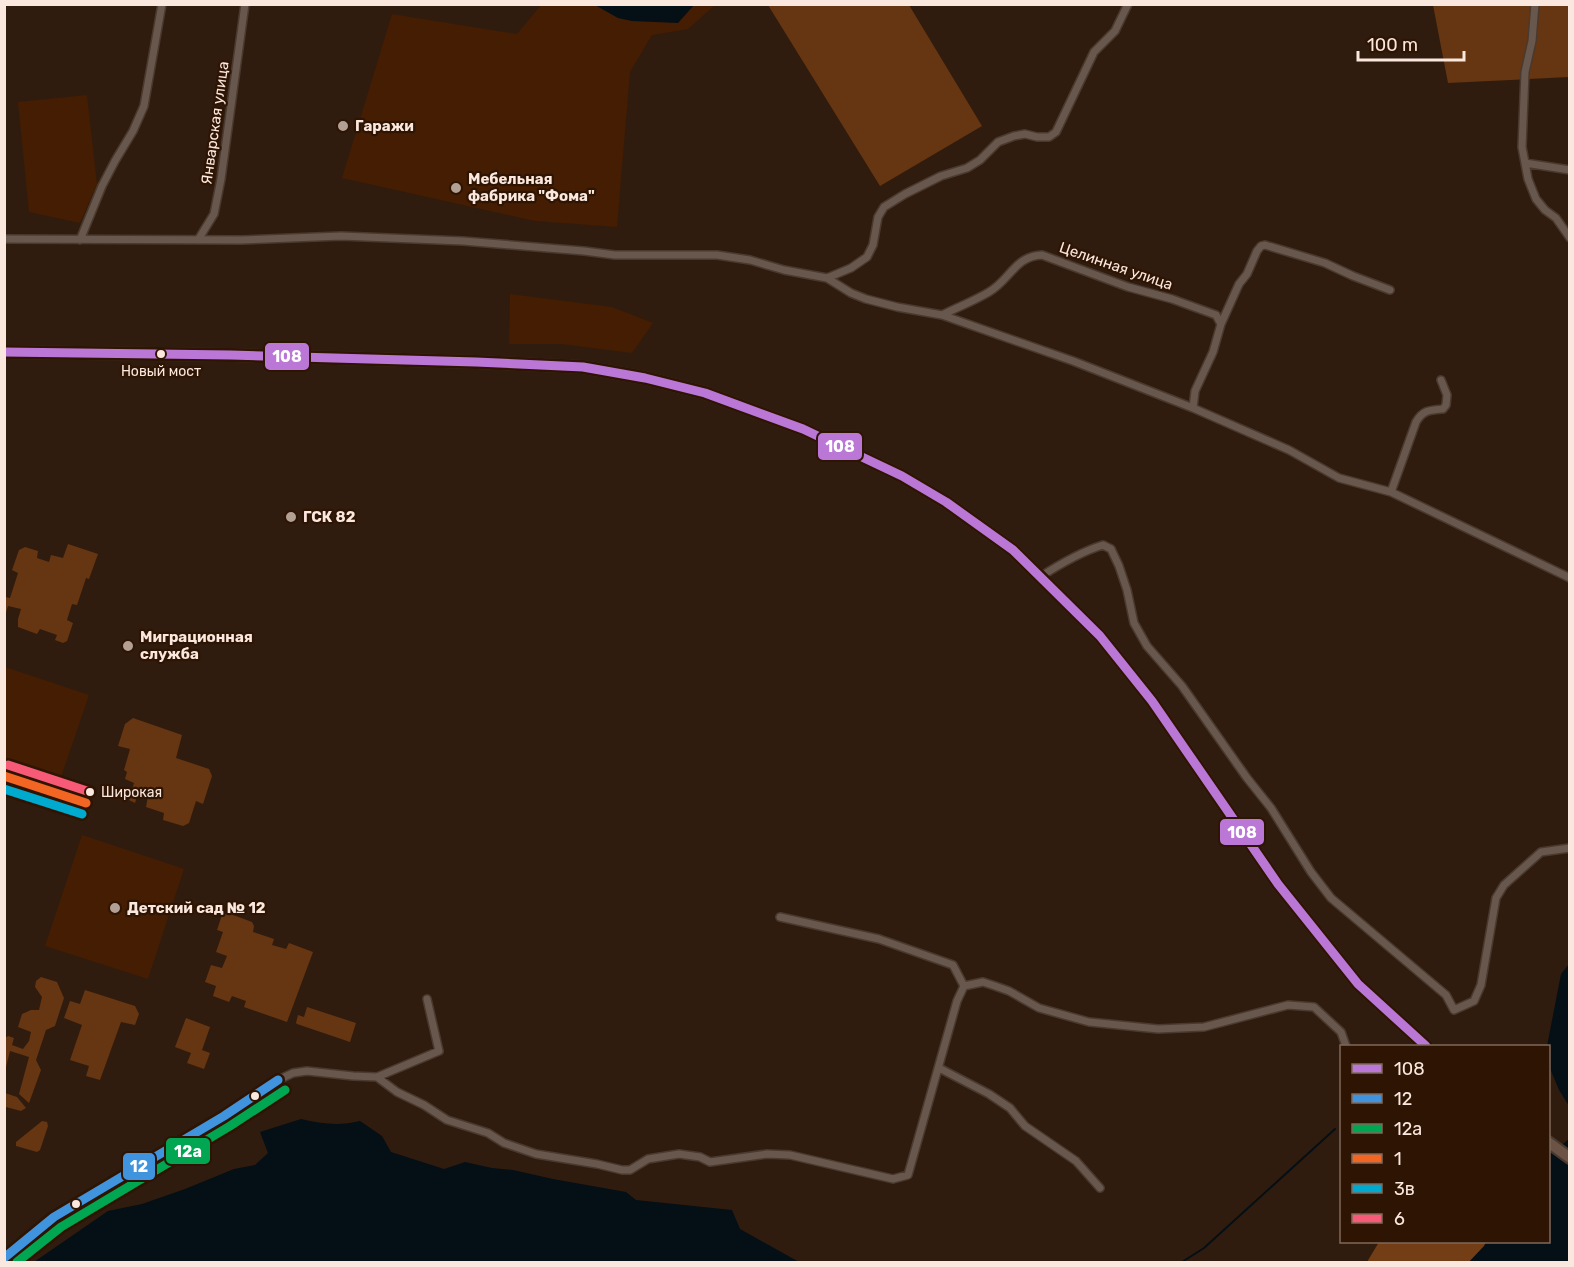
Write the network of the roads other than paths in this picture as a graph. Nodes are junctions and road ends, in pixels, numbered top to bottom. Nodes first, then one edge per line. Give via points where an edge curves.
1 (162, 4) edge
2 (245, 4) edge
3 (1128, 4) edge
4 (1535, 4) edge
5 (1525, 164) junction
6 (1569, 170) edge
7 (1569, 238) edge
8 (4, 239) edge
9 (80, 240) junction
10 (198, 240) junction
11 (827, 278) junction
12 (1390, 290) dead end
13 (942, 315) junction
14 (1221, 324) junction
15 (4, 352) edge
16 (1441, 380) dead end
17 (1193, 408) junction
18 (1391, 492) junction
19 (1040, 577) junction
20 (1569, 578) edge
21 (4, 776) edge
22 (86, 803) dead end
23 (1569, 848) edge
24 (780, 917) dead end
25 (964, 986) junction
26 (427, 999) dead end
27 (1345, 1045) edge
28 (1424, 1045) edge
29 (939, 1068) junction
30 (377, 1077) junction
31 (1550, 1144) edge
32 (1569, 1158) edge
33 (1100, 1188) dead end
34 (4, 1258) edge

1 - 9 street via 144,106 102,186
2 - 10 street, Январская улица via 219,191 214,214
3 - 11 street via 1115,31 1094,52 1056,132 1049,137 1025,134 998,142 967,168 941,176 884,207 867,257
4 - 5 street via 1524,72
5 - 6 street
5 - 7 street via 1536,199
8 - 9 street
9 - 10 street
10 - 11 street via 352,237 463,241 615,255 717,255
11 - 13 street via 866,299
12 - 14 street via 1265,244 1257,251
13 - 14 street, Целинная улица via 992,291 1019,263 1042,255 1216,315
13 - 17 street
14 - 17 street via 1195,391
15 - 19 main road via 476,362 583,367 645,378 705,393 803,429 902,476 1013,550
16 - 18 street via 1446,405 1420,415
17 - 18 street via 1289,450 1339,478
18 - 20 street
19 - 23 street via 1092,548 1103,545 1112,549 1134,623 1147,646 1182,686 1271,808 1311,872 1331,898 1446,995 1454,1010 1474,1001 1481,985 1496,898 1504,885 1541,852
19 - 28 main road via 1100,636 1152,702 1278,884 1358,984
21 - 22 street
24 - 25 street via 879,939 952,965
25 - 27 street via 982,982 1009,991 1039,1008 1089,1022 1158,1029 1204,1027 1288,1005 1314,1007 1341,1032
25 - 29 street
26 - 30 street via 439,1051
29 - 30 street via 908,1175 893,1179 790,1155 767,1154 711,1162 679,1155 648,1159 630,1170 622,1170 536,1154 447,1120
29 - 33 street via 1010,1108 1025,1126 1076,1161
30 - 34 street via 307,1071 278,1080 54,1217
31 - 32 main road

